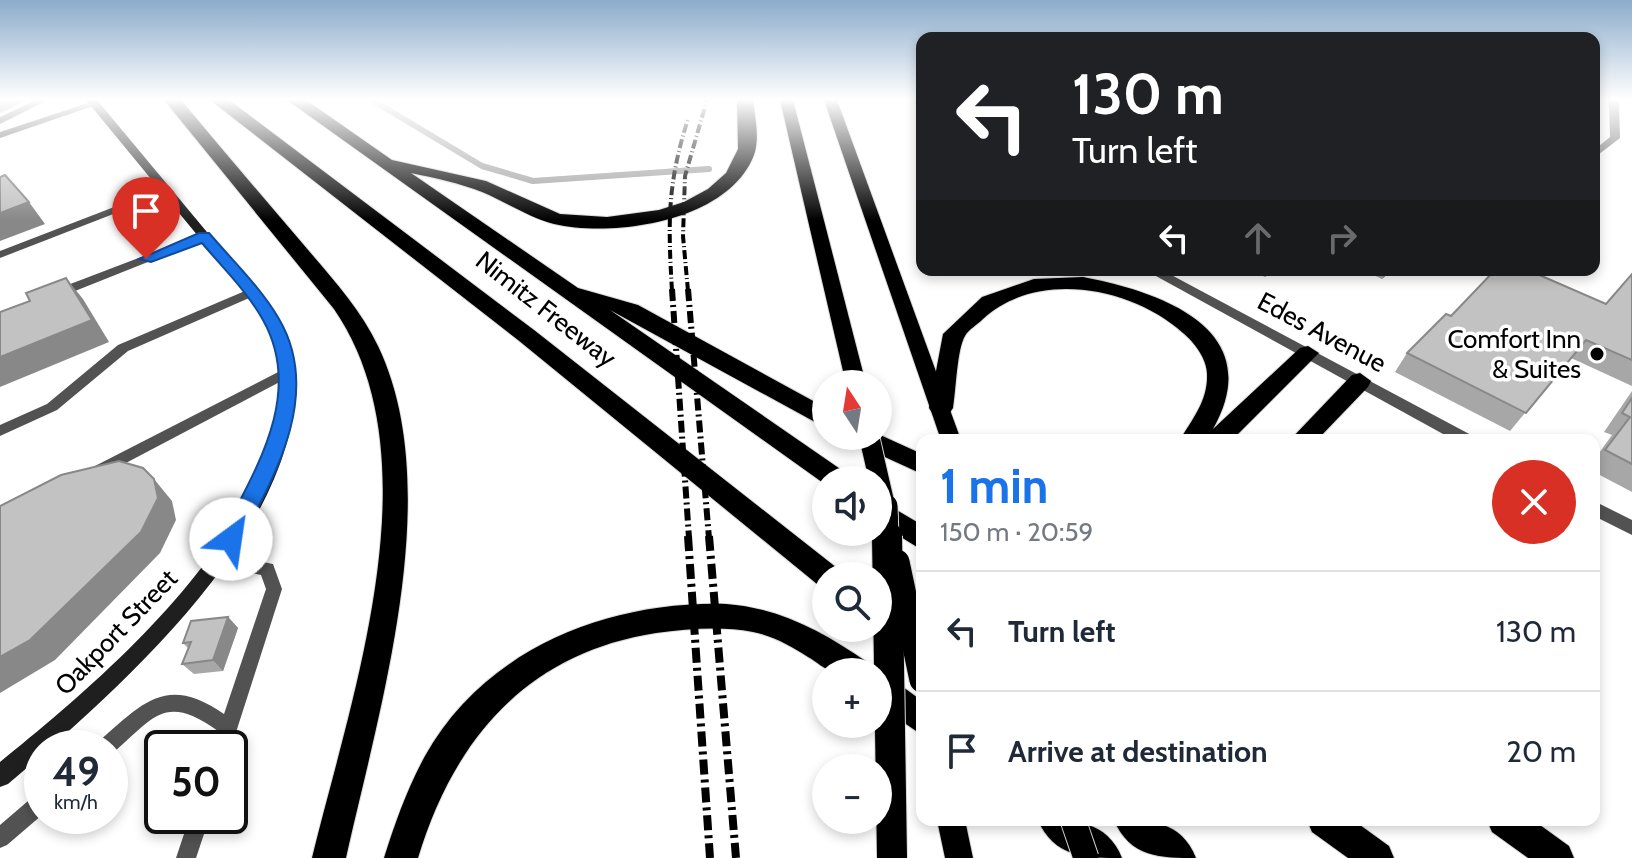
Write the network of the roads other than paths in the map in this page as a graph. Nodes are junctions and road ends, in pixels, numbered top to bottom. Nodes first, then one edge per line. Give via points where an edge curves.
1 (125, 140) edge
2 (205, 140) edge
3 (270, 140) edge
4 (351, 140) edge
5 (745, 140) edge
6 (796, 140) edge
7 (844, 140) edge
8 (380, 161) junction
9 (166, 190) junction
10 (204, 236) junction
11 (0, 255) edge
12 (1163, 276) edge
13 (557, 285) junction
14 (252, 292) junction
15 (44, 299) edge
16 (1308, 353) junction
17 (853, 370) edge
18 (288, 372) junction
19 (1360, 381) junction
20 (941, 408) junction
21 (812, 411) edge
22 (0, 431) edge
23 (949, 434) edge
24 (1198, 434) edge
25 (1223, 434) edge
26 (1308, 434) edge
27 (1456, 434) edge
28 (890, 450) edge
29 (916, 462) edge
30 (817, 466) edge
31 (84, 478) edge
32 (1600, 511) edge
33 (892, 515) edge
34 (1632, 528) edge
35 (916, 534) edge
36 (883, 546) edge
37 (891, 546) edge
38 (217, 560) junction
39 (812, 564) edge
40 (892, 628) edge
41 (916, 647) edge
42 (916, 654) edge
43 (832, 658) edge
44 (892, 698) edge
45 (916, 716) edge
46 (223, 723) junction
47 (128, 730) edge
48 (223, 730) edge
49 (0, 776) edge
50 (24, 817) edge
51 (952, 826) edge
52 (1063, 826) edge
53 (1075, 826) edge
54 (1139, 826) edge
55 (1332, 826) edge
56 (1512, 826) edge
57 (194, 834) edge
58 (0, 838) edge
59 (186, 858) edge
60 (329, 858) edge
61 (401, 858) edge
62 (892, 858) edge
63 (959, 858) edge
64 (1086, 858) edge
65 (1105, 858) edge
66 (1179, 858) edge
67 (1377, 858) edge
68 (1557, 858) edge

1 - 9 main road, Oakport Street
2 - 60 highway via 341,302 376,364 390,422 395,530 383,610
3 - 39 highway, Nimitz Freeway via 526,335
4 - 8 highway, Nimitz Freeway
5 - 8 highway via 745,156 729,179 702,198 625,223 558,219 522,208 482,186
6 - 17 main road
7 - 20 main road
8 - 13 highway, Nimitz Freeway
9 - 10 main road, Oakport Street
9 - 11 lane
10 - 14 main road, Oakport Street
10 - 15 lane
12 - 16 street, Edes Avenue
13 - 21 highway via 631,310
13 - 30 highway, Nimitz Freeway
14 - 18 main road, Oakport Street via 273,322
14 - 22 lane via 123,348 52,407
16 - 19 street, Edes Avenue
16 - 25 highway
18 - 31 lane
18 - 38 main road, Oakport Street via 287,402 274,453 244,518
19 - 26 highway
19 - 27 street, Edes Avenue
20 - 23 main road
20 - 24 highway via 954,334 962,323 991,299 1020,287 1052,281 1092,283 1164,307 1215,355 1222,383
28 - 29 highway
32 - 34 street
33 - 35 highway
36 - 62 highway, bridge
37 - 42 main road, bridge
38 - 46 lane via 267,569 274,589
38 - 49 main road, Oakport Street via 135,657
40 - 41 highway
43 - 61 highway via 776,626 713,615 650,619 587,635 529,664 475,711 439,757 411,814
44 - 45 highway
46 - 47 lane via 182,700 166,701
46 - 48 lane
50 - 58 lane
51 - 63 main road
52 - 65 highway
53 - 64 main road, bridge
54 - 66 highway
55 - 67 highway
56 - 68 highway
57 - 59 lane

